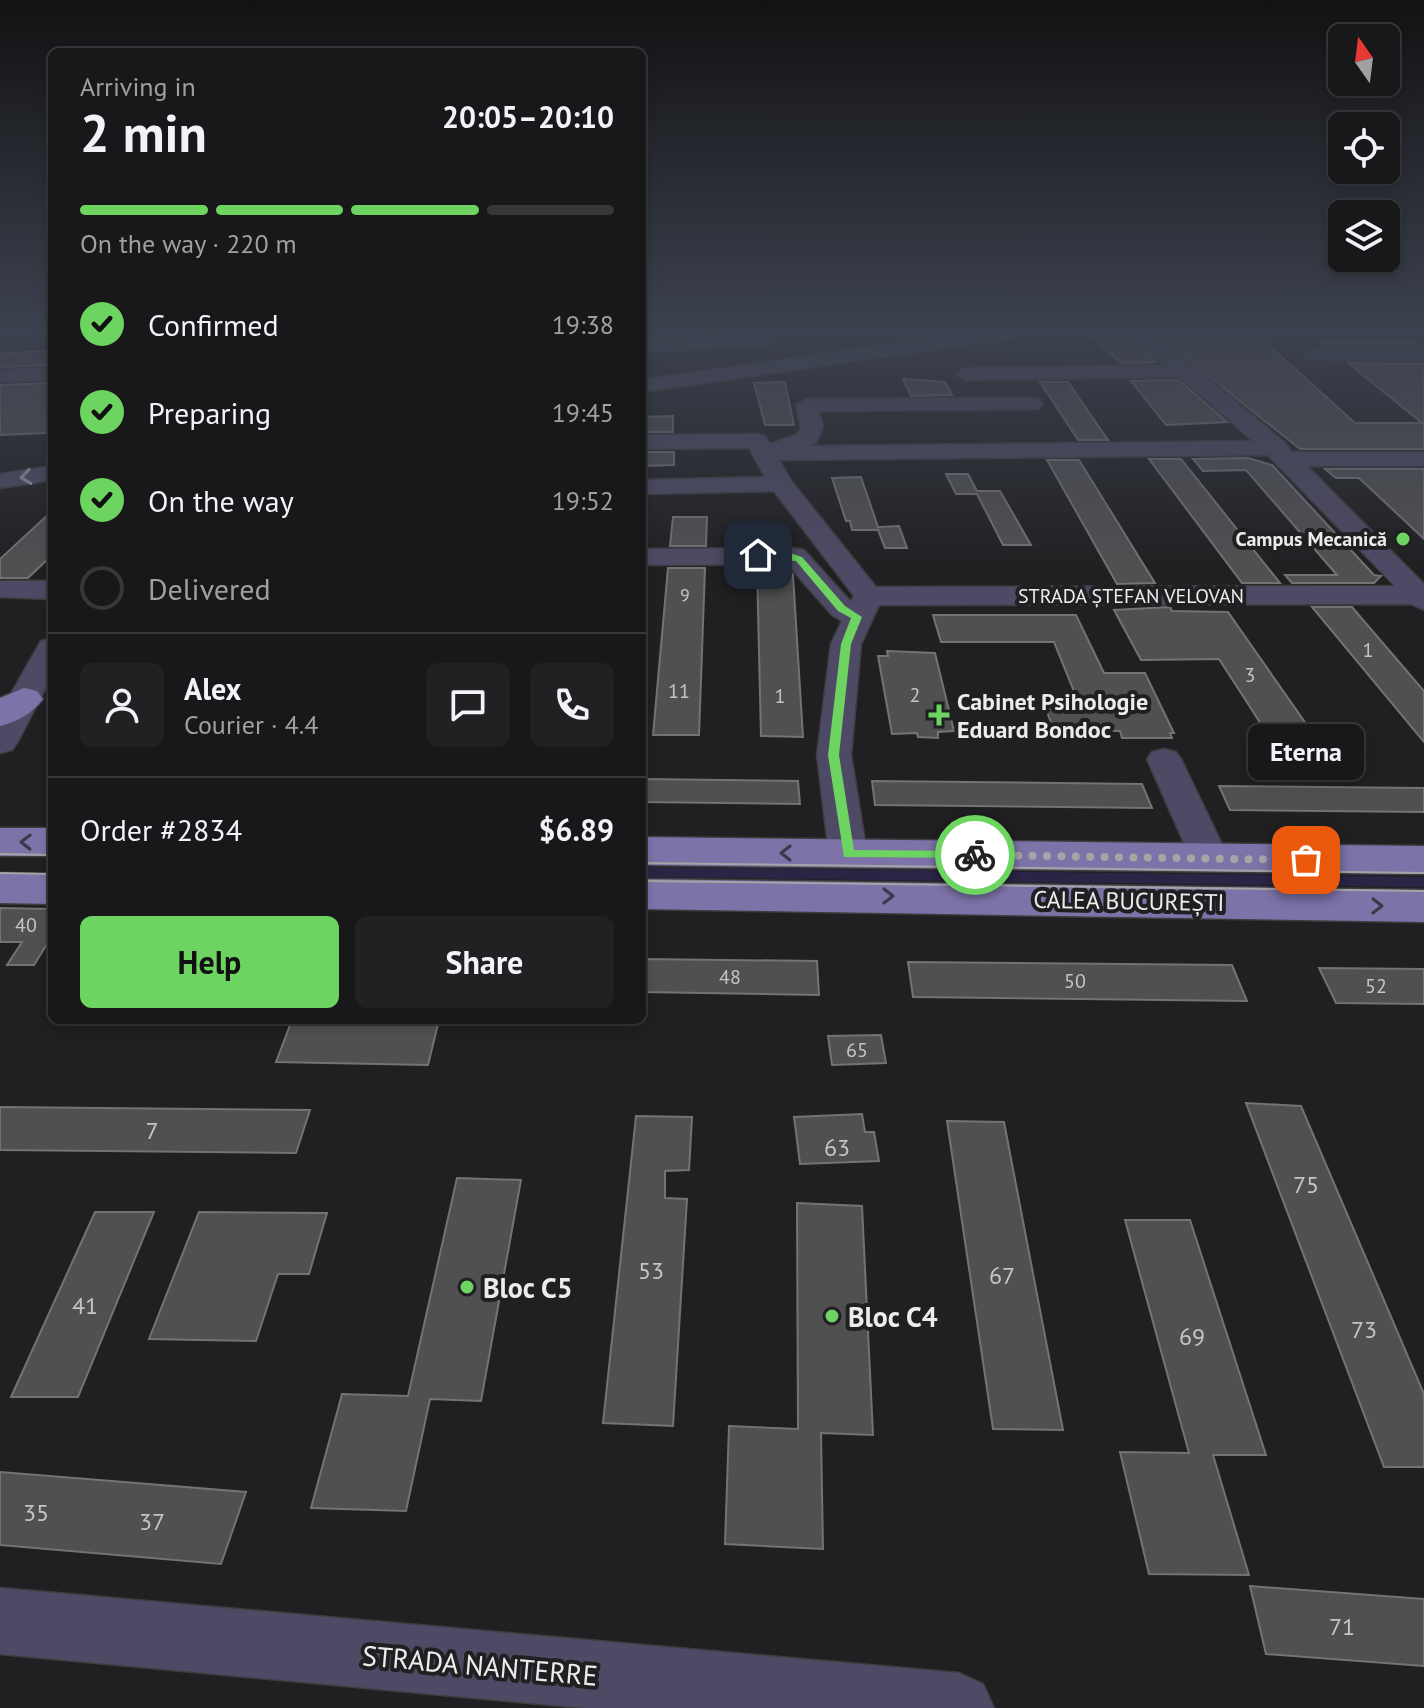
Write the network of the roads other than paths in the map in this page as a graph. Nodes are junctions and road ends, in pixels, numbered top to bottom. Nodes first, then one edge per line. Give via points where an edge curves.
1 (808, 411) edge
2 (1036, 411) edge
3 (1233, 411) edge
4 (646, 442) edge
5 (1064, 450) junction
6 (765, 453) junction
7 (1283, 454) junction
8 (1424, 459) edge
9 (48, 474) edge
10 (0, 481) edge
11 (781, 484) junction
12 (646, 487) edge
13 (646, 557) edge
14 (0, 589) edge
15 (48, 590) edge
16 (1421, 598) edge
17 (862, 607) junction
18 (48, 652) edge
19 (8, 705) edge
20 (0, 743) edge
21 (1164, 759) dead end
22 (0, 842) edge
23 (48, 842) edge
24 (646, 851) edge
25 (848, 854) junction
26 (1210, 859) junction
27 (1424, 860) edge
28 (0, 888) edge
29 (48, 889) edge
30 (646, 894) edge
31 (1424, 906) edge
32 (0, 1621) edge
33 (959, 1708) edge

1 - 6 street via 808,438
2 - 5 street
3 - 7 street
4 - 6 street via 757,441
5 - 6 street
5 - 7 street
6 - 11 street
7 - 8 street
7 - 16 street
9 -> 10 street
11 - 12 street
11 - 17 street
13 - 17 street via 794,556 842,609
14 - 15 street
16 - 17 street, STRADA ȘTEFAN VELOVAN
17 - 25 street via 846,644 834,755
18 - 19 street
19 - 20 street
21 - 26 street
23 -> 22 main road
25 -> 24 main road, CALEA BUCUREȘTI
25 - 26 main road, CALEA BUCUREȘTI
26 - 27 main road, CALEA BUCUREȘTI
28 - 29 main road
30 -> 31 main road, CALEA BUCUREȘTI
32 - 33 street, STRADA NANTERRE

